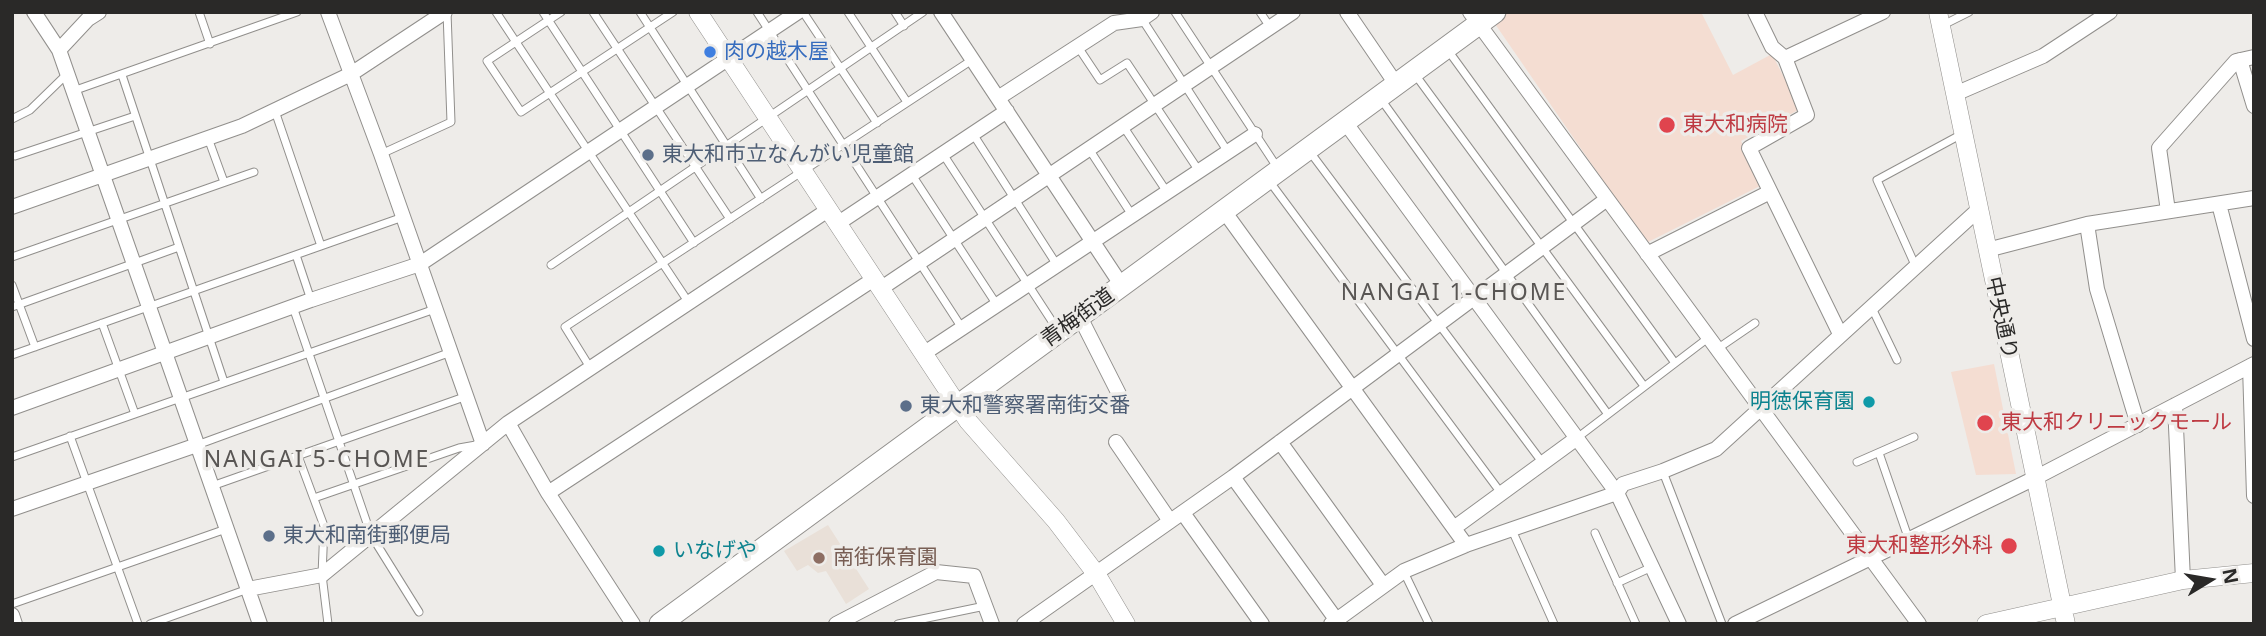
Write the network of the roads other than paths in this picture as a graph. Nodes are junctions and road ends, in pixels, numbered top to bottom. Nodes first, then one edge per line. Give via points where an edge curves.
1 (34, 12) edge
2 (199, 12) edge
3 (297, 12) edge
4 (328, 12) edge
5 (446, 12) edge
6 (496, 12) edge
7 (543, 12) edge
8 (561, 12) edge
9 (593, 12) edge
10 (640, 12) edge
11 (673, 12) edge
12 (698, 12) edge
13 (757, 12) edge
14 (800, 12) edge
15 (848, 12) edge
16 (895, 12) edge
17 (923, 12) edge
18 (942, 12) edge
19 (1175, 12) edge
20 (1260, 12) edge
21 (1293, 12) edge
22 (1347, 12) edge
23 (1755, 12) edge
24 (1883, 12) edge
25 (1969, 12) edge
26 (2110, 12) edge
27 (90, 15) edge
28 (1147, 16) edge
29 (1481, 16) edge
30 (1851, 19) edge
31 (1939, 19) edge
32 (548, 21) junction
33 (904, 26) junction
34 (650, 27) junction
35 (1270, 27) junction
36 (769, 32) junction
37 (515, 42) junction
38 (210, 44) junction
39 (1078, 47) junction
40 (871, 48) junction
41 (1446, 48) junction
42 (617, 49) junction
43 (59, 50) junction
44 (1785, 58) junction
45 (2247, 58) edge
46 (729, 59) junction
47 (973, 60) junction
48 (1211, 67) junction
49 (841, 68) junction
50 (582, 72) junction
51 (67, 74) junction
52 (351, 74) junction
53 (122, 75) junction
54 (1396, 84) junction
55 (1184, 85) junction
56 (688, 86) junction
57 (74, 91) junction
58 (808, 91) junction
59 (549, 93) junction
60 (1955, 94) junction
61 (998, 98) junction
62 (907, 103) junction
63 (1154, 105) junction
64 (2254, 106) edge
65 (656, 107) junction
66 (275, 110) junction
67 (1007, 111) junction
68 (135, 116) junction
69 (768, 118) junction
70 (12, 119) edge
71 (877, 122) junction
72 (1345, 122) junction
73 (1123, 126) junction
74 (620, 130) junction
75 (88, 131) junction
76 (972, 134) junction
77 (1255, 134) junction
78 (1962, 134) junction
79 (208, 137) junction
80 (843, 145) junction
81 (727, 146) junction
82 (1089, 149) junction
83 (1308, 149) junction
84 (588, 152) junction
85 (1227, 152) junction
86 (943, 153) junction
87 (381, 154) junction
88 (15, 156) dead end
89 (150, 159) junction
90 (695, 167) junction
91 (803, 171) junction
92 (1199, 171) junction
93 (254, 172) dead end
94 (102, 174) junction
95 (912, 174) junction
96 (1273, 175) junction
97 (1049, 176) junction
98 (225, 182) junction
99 (660, 191) junction
100 (1167, 192) junction
101 (1770, 192) junction
102 (877, 197) junction
103 (761, 198) junction
104 (2254, 198) edge
105 (1014, 199) junction
106 (1607, 199) junction
107 (165, 203) junction
108 (2219, 204) junction
109 (12, 207) edge
110 (1978, 210) junction
111 (1224, 211) junction
112 (2168, 211) junction
113 (629, 213) junction
114 (1132, 215) junction
115 (403, 217) junction
116 (833, 217) junction
117 (985, 218) junction
118 (730, 219) junction
119 (118, 220) junction
120 (1573, 224) junction
121 (2087, 224) junction
122 (954, 239) junction
123 (1093, 241) junction
124 (694, 243) junction
125 (321, 246) junction
126 (179, 247) junction
127 (1542, 248) junction
128 (1987, 250) junction
129 (1647, 254) junction
130 (296, 255) junction
131 (12, 257) edge
132 (920, 262) junction
133 (662, 263) junction
134 (133, 264) junction
135 (420, 264) junction
136 (551, 265) dead end
137 (1057, 265) junction
138 (1915, 265) junction
139 (1507, 273) junction
140 (877, 284) junction
141 (1028, 284) junction
142 (12, 285) edge
143 (1122, 286) junction
144 (194, 291) junction
145 (1474, 298) junction
146 (311, 300) junction
147 (689, 304) junction
148 (997, 304) junction
149 (16, 306) edge
150 (1871, 306) junction
151 (149, 307) junction
152 (293, 307) junction
153 (436, 309) junction
154 (1080, 317) junction
155 (102, 323) junction
156 (1755, 323) dead end
157 (1438, 324) junction
158 (962, 328) junction
159 (1059, 332) junction
160 (1840, 334) junction
161 (209, 337) junction
162 (2254, 339) edge
163 (1712, 343) junction
164 (35, 347) junction
165 (309, 352) junction
166 (451, 352) junction
167 (165, 353) junction
168 (923, 354) junction
169 (1398, 354) junction
170 (12, 355) edge
171 (1897, 360) dead end
172 (1675, 363) junction
173 (2252, 365) edge
174 (119, 369) junction
175 (591, 369) junction
176 (224, 382) junction
177 (1644, 386) junction
178 (1353, 388) junction
179 (467, 396) junction
180 (180, 398) junction
181 (324, 398) junction
182 (1122, 398) dead end
183 (2175, 405) junction
184 (957, 406) junction
185 (12, 408) edge
186 (1760, 408) junction
187 (1607, 413) junction
188 (135, 414) junction
189 (508, 423) junction
190 (2253, 424) edge
191 (2138, 425) junction
192 (70, 436) junction
193 (1914, 437) dead end
194 (1577, 438) junction
195 (339, 441) junction
196 (1116, 442) dead end
197 (1280, 442) junction
198 (483, 444) junction
199 (197, 445) junction
200 (1879, 453) junction
201 (298, 456) junction
202 (12, 457) edge
203 (1542, 462) junction
204 (1857, 463) dead end
205 (1663, 471) junction
206 (1233, 477) junction
207 (2035, 478) junction
208 (87, 483) junction
209 (354, 485) junction
210 (212, 486) junction
211 (1500, 493) junction
212 (548, 494) junction
213 (1617, 494) junction
214 (2254, 496) edge
215 (314, 498) junction
216 (12, 509) edge
217 (1184, 513) junction
218 (1170, 521) junction
219 (227, 528) junction
220 (1454, 528) junction
221 (1512, 529) junction
222 (1595, 533) dead end
223 (371, 535) junction
224 (1909, 540) junction
225 (1466, 545) junction
226 (1871, 558) junction
227 (117, 567) junction
228 (1653, 567) junction
229 (1404, 571) junction
230 (2254, 573) edge
231 (322, 575) junction
232 (1097, 575) junction
233 (2183, 580) junction
234 (1617, 583) junction
235 (1383, 585) junction
236 (248, 589) junction
237 (12, 604) edge
238 (2063, 605) junction
239 (985, 606) junction
240 (419, 612) dead end
241 (948, 614) junction
242 (12, 615) edge
243 (1333, 621) edge
244 (15, 624) edge
245 (138, 624) edge
246 (150, 624) edge
247 (260, 624) edge
248 (328, 624) edge
249 (633, 624) edge
250 (660, 624) edge
251 (836, 624) edge
252 (898, 624) edge
253 (950, 624) edge
254 (992, 624) edge
255 (1024, 624) edge
256 (1126, 624) edge
257 (1262, 624) edge
258 (1429, 624) edge
259 (1554, 624) edge
260 (1636, 624) edge
261 (1679, 624) edge
262 (1722, 624) edge
263 (1735, 624) edge
264 (1919, 624) edge
265 (1986, 624) edge
266 (2066, 624) edge

1 - 43 street
2 - 38 lane
3 - 38 lane
4 - 52 street
5 - 52 street
5 - 87 lane via 451,122
6 - 37 lane
7 - 32 lane
8 - 32 lane
9 - 42 lane
10 - 34 lane
11 - 34 lane
12 - 46 street
13 - 36 lane
14 - 36 street
14 - 49 lane
15 - 40 lane
16 - 33 lane
17 - 33 lane
18 - 47 street
19 - 48 lane
20 - 35 lane
21 - 35 street
22 - 54 street
23 - 44 street via 1772,47
24 - 30 street
25 - 31 lane
26 - 60 street via 2043,56
27 - 43 street
28 - 39 street via 1114,23
28 - 55 lane
29 - 41 main road, 青梅街道
29 - 106 street
30 - 44 street
31 - 60 street, 中央通り
32 - 37 lane
32 - 50 lane
33 - 40 lane
34 - 42 lane
34 - 56 lane
35 - 48 street
36 - 46 street
36 - 58 lane
37 - 59 lane
37 - 59 lane via 486,61 521,111
38 - 53 lane
39 - 61 street
39 - 63 lane via 1100,80 1127,63
40 - 49 lane
40 - 62 lane
41 - 54 main road, 青梅街道
41 - 120 lane
42 - 50 lane
42 - 65 lane
43 - 51 street
44 - 101 street via 1807,115 1749,148
45 - 64 street
45 - 112 street via 2236,61 2159,148
46 - 56 street
46 - 69 street
47 - 61 street
47 - 62 lane
48 - 55 street
48 - 77 lane
49 - 58 lane
49 - 71 lane
50 - 59 lane
50 - 74 lane
51 - 57 street
51 - 70 lane via 30,110
52 - 66 street
52 - 87 street
53 - 57 lane
53 - 68 lane
54 - 72 main road, 青梅街道
54 - 127 lane
54 - 139 lane
55 - 63 street
55 - 85 lane
56 - 65 street
56 - 81 lane
57 - 75 street
58 - 69 lane
58 - 80 lane
59 - 84 lane
60 - 78 street, 中央通り
61 - 67 street
62 - 71 lane
63 - 73 street
63 - 92 lane
65 - 74 street
65 - 90 lane
66 - 79 street
66 - 125 lane
67 - 76 street
67 - 97 street
68 - 75 lane
68 - 89 lane
69 - 81 lane
69 - 91 street
71 - 80 lane
72 - 83 main road, 青梅街道
72 - 145 street
73 - 82 street
73 - 100 lane
74 - 84 street
74 - 99 lane
75 - 88 lane
75 - 94 street
76 - 86 street
76 - 105 lane
77 - 85 street
77 - 96 lane
78 - 110 street, 中央通り
78 - 138 lane via 1877,180
79 - 89 street
79 - 98 lane
80 - 91 lane
80 - 102 lane
81 - 90 lane
81 - 103 lane
82 - 97 street
82 - 114 lane
83 - 96 main road, 青梅街道
83 - 157 lane
84 - 113 lane
84 - 135 street
85 - 92 street
86 - 95 street
86 - 117 lane
87 - 115 street
89 - 94 street
89 - 107 lane
90 - 99 lane
90 - 118 lane
91 - 103 lane
91 - 116 street
92 - 100 street
93 - 98 lane
94 - 109 street
94 - 119 street
95 - 102 street
95 - 122 lane
96 - 111 main road, 青梅街道
96 - 169 lane
97 - 105 street
97 - 123 street
98 - 107 lane
99 - 113 lane
99 - 124 lane
100 - 114 street
101 - 129 street
101 - 160 street
102 - 116 street
102 - 132 lane
103 - 118 lane
104 - 108 street
105 - 117 street
105 - 137 lane
106 - 120 street
106 - 129 street
107 - 119 lane
107 - 126 lane
108 - 112 street
108 - 162 street
110 - 128 street, 中央通り
110 - 138 street
111 - 143 main road, 青梅街道
111 - 178 street
112 - 121 street
113 - 133 lane
113 - 136 lane
114 - 123 street
115 - 125 lane
115 - 135 street
116 - 140 street
116 - 147 street
117 - 122 street
117 - 141 lane
118 - 124 lane
119 - 131 lane
119 - 134 street
120 - 127 street
120 - 172 lane
121 - 128 street
121 - 191 street via 2097,289
122 - 132 street
122 - 148 lane
123 - 137 street
123 - 143 street
124 - 133 lane
125 - 130 lane
126 - 134 lane
126 - 144 lane
127 - 139 street
127 - 177 lane
128 - 207 street, 中央通り
129 - 163 street
130 - 144 lane
130 - 146 lane
132 - 140 street
132 - 158 lane
133 - 147 lane
133 - 175 lane via 565,327
134 - 149 lane
134 - 151 street
135 - 146 street
135 - 153 street
137 - 141 street
138 - 150 street
139 - 145 street
139 - 187 lane
140 - 168 street
140 - 212 street
141 - 148 street
141 - 159 lane
142 - 149 lane
143 - 154 main road, 青梅街道
144 - 151 lane
144 - 161 lane
145 - 157 street
145 - 194 street
146 - 152 street
147 - 175 street
148 - 158 street
149 - 164 lane
150 - 160 street
150 - 171 lane
151 - 155 lane
151 - 167 street
152 - 161 street
152 - 165 lane
153 - 165 lane
153 - 166 street
154 - 159 main road, 青梅街道
154 - 182 street
155 - 164 lane
155 - 174 lane
156 - 163 lane
157 - 169 street
157 - 203 lane
158 - 168 street
159 - 184 main road, 青梅街道
160 - 186 street
161 - 167 street
161 - 176 lane
163 - 172 lane
163 - 186 street
164 - 170 lane
165 - 176 lane
165 - 181 lane
166 - 179 street
166 - 181 lane
167 - 174 street
167 - 180 street
168 - 184 street
169 - 178 street
169 - 211 lane
172 - 177 lane
173 - 183 street
173 - 190 street
174 - 185 street
174 - 188 lane
175 - 189 street
176 - 180 lane
177 - 187 lane
178 - 197 street
178 - 220 street
179 - 195 lane
179 - 198 street
180 - 188 lane
180 - 199 street
181 - 195 lane
181 - 199 lane
183 - 191 street
183 - 233 street
184 - 232 street
184 - 250 main road, 青梅街道
186 - 205 street via 1716,449
186 - 226 street
187 - 194 lane
188 - 192 lane
189 - 198 street
189 - 212 street
190 - 214 street
191 - 207 street
192 - 202 lane
192 - 208 lane
193 - 200 lane
194 - 203 street
194 - 213 street
195 - 201 lane
195 - 209 lane
196 - 218 street
197 - 206 street
197 - 235 street
198 - 209 lane via 458,448
198 - 223 street
199 - 208 street
199 - 210 street
200 - 204 lane
200 - 224 lane
201 - 210 lane
201 - 215 lane
203 - 211 street
205 - 213 street via 1623,484
205 - 262 lane
206 - 217 street
206 - 243 street
207 - 224 street
207 - 238 street, 中央通り
208 - 216 street
208 - 227 lane
209 - 215 lane
209 - 223 lane
210 - 219 street
211 - 220 street
212 - 249 street
213 - 221 street
213 - 228 street
215 - 231 lane via 324,526
217 - 218 street
217 - 257 street
218 - 232 street
219 - 227 lane
219 - 236 street
220 - 225 street
221 - 225 street
221 - 259 lane
222 - 234 lane
223 - 231 street
223 - 240 lane
224 - 226 street
225 - 229 street
226 - 263 street
226 - 264 street
227 - 237 lane
227 - 245 lane
228 - 234 lane
228 - 261 street
229 - 235 street
229 - 258 lane
230 - 233 street
231 - 236 street
231 - 248 lane
232 - 255 street
232 - 256 street
233 - 238 street
234 - 260 lane
235 - 243 street
236 - 246 lane
236 - 247 street
238 - 265 street
238 - 266 street, 中央通り
239 - 241 lane
239 - 251 street via 974,576 936,572
239 - 254 street
241 - 252 lane
241 - 253 lane
242 - 244 street

